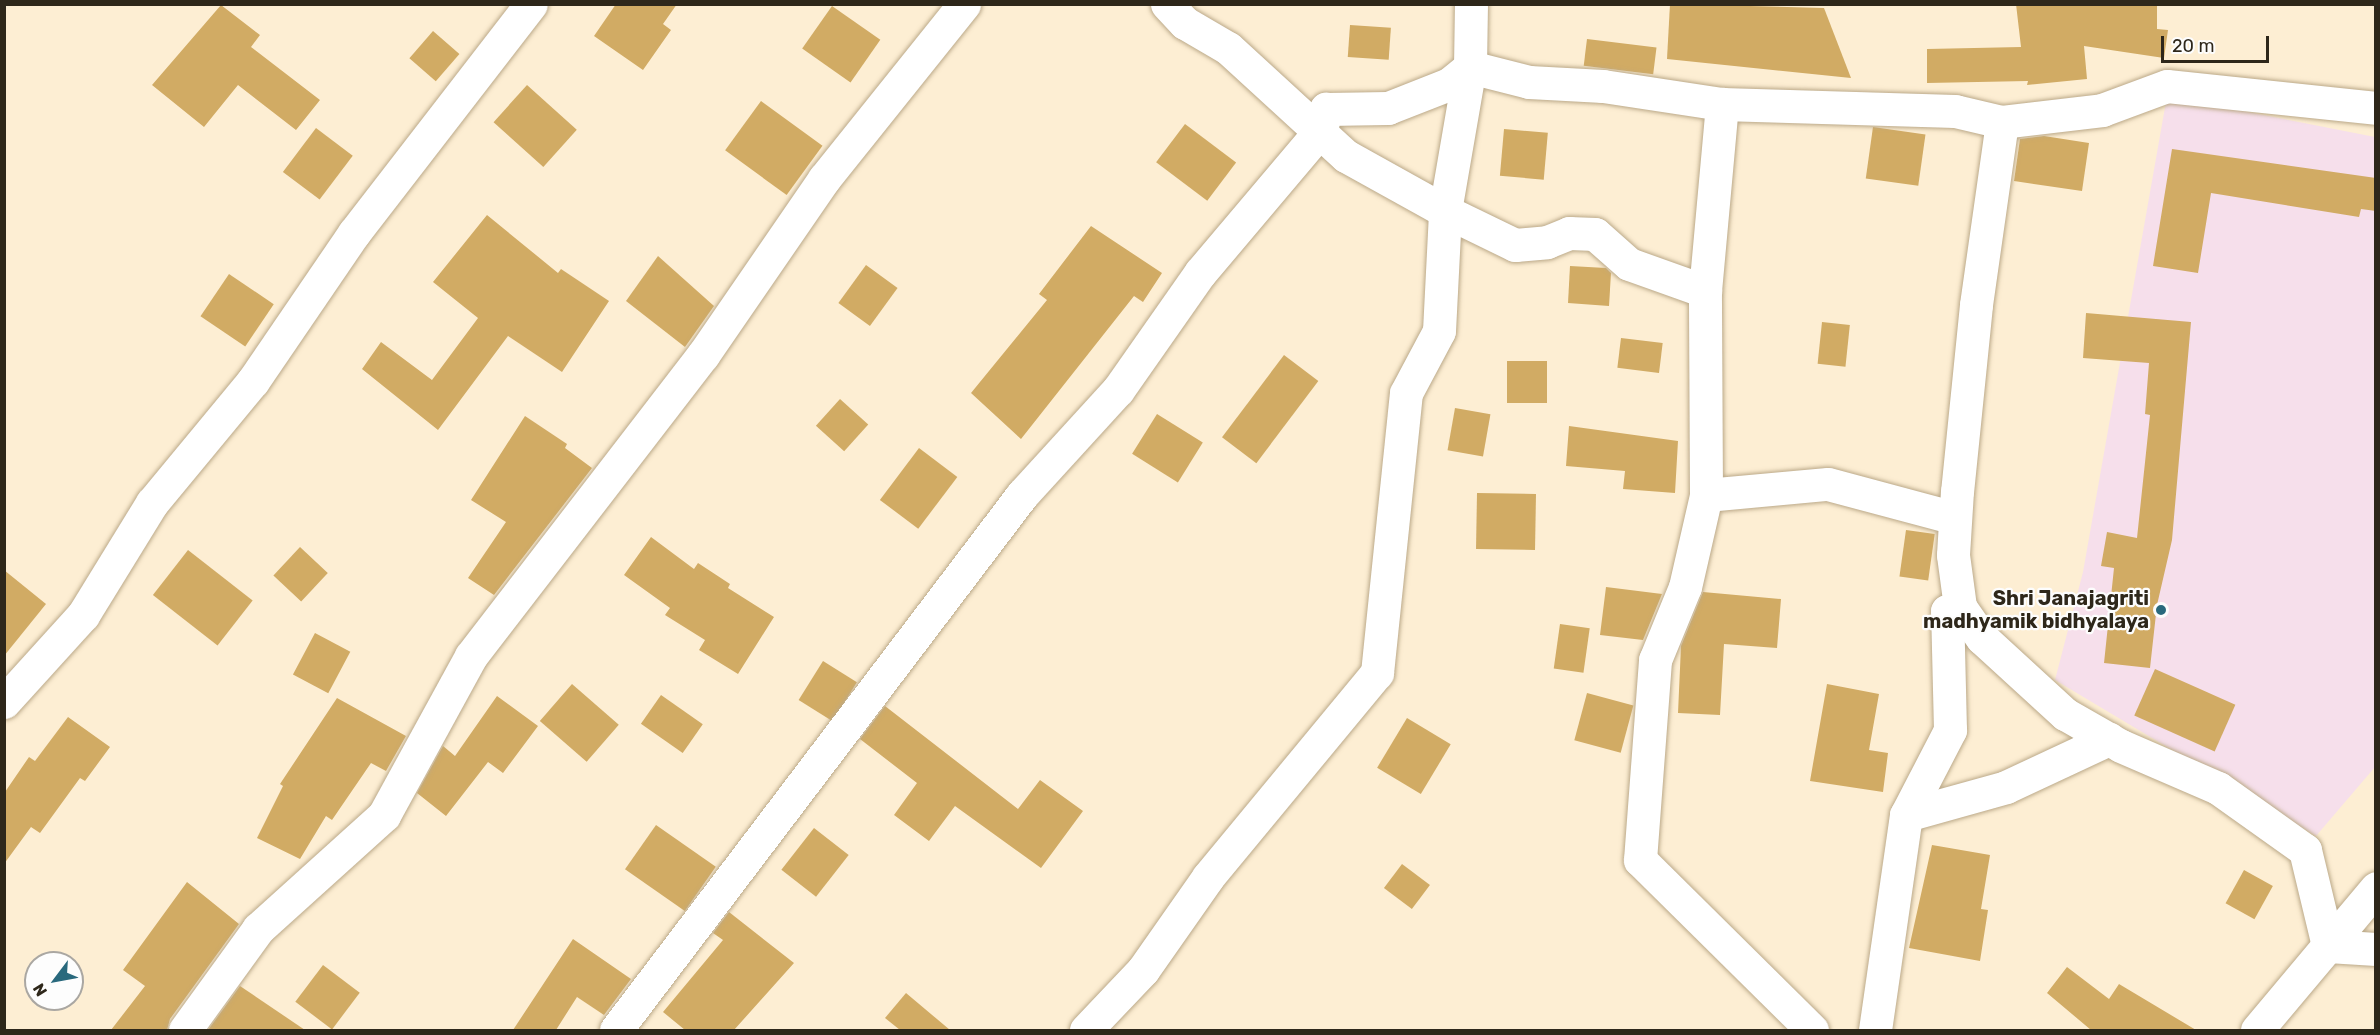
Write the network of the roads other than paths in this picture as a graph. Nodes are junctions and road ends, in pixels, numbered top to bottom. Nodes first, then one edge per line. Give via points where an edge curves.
1 (531, 4) edge
2 (964, 4) edge
3 (1167, 4) edge
4 (1471, 4) edge
5 (1470, 67) junction
6 (1722, 104) junction
7 (2376, 108) edge
8 (2002, 122) junction
9 (1321, 130) junction
10 (1445, 211) junction
11 (1705, 291) junction
12 (1706, 495) junction
13 (1955, 518) junction
14 (1960, 606) junction
15 (4, 702) edge
16 (2109, 739) junction
17 (1906, 815) junction
18 (2376, 888) edge
19 (2328, 946) junction
20 (2376, 949) edge
21 (185, 1030) edge
22 (616, 1030) edge
23 (1086, 1030) edge
24 (1812, 1030) edge
25 (1875, 1030) edge
26 (2257, 1030) edge

1 - 15 street via 354,233 253,381 152,503 83,615
2 - 21 street via 824,179 689,374 471,656 384,816 258,929
3 - 9 street via 1185,23 1228,48
4 - 5 street
5 - 6 street via 1529,82 1602,86
5 - 9 street via 1449,84 1388,108 1326,109
5 - 10 street
6 - 8 street via 1955,111
6 - 11 street
7 - 8 street via 2167,86 2102,110
8 - 13 street via 1976,305
9 - 10 street via 1346,156 1380,179
9 - 22 street via 1200,273 1118,390 1022,495
10 - 11 street via 1515,245 1547,242 1569,233 1595,234 1629,264
10 - 23 street via 1439,331 1406,393 1377,673 1208,877 1143,970
11 - 12 street
12 - 13 street via 1827,484
12 - 24 street via 1685,587 1655,660 1640,860
13 - 14 street via 1953,555
14 - 16 street via 1982,638 2065,714
14 - 17 street via 1947,611 1950,730
16 - 17 street via 2006,787
16 - 19 street via 2218,788 2305,849
17 - 25 street
18 - 19 street
19 - 20 street
19 - 26 street

